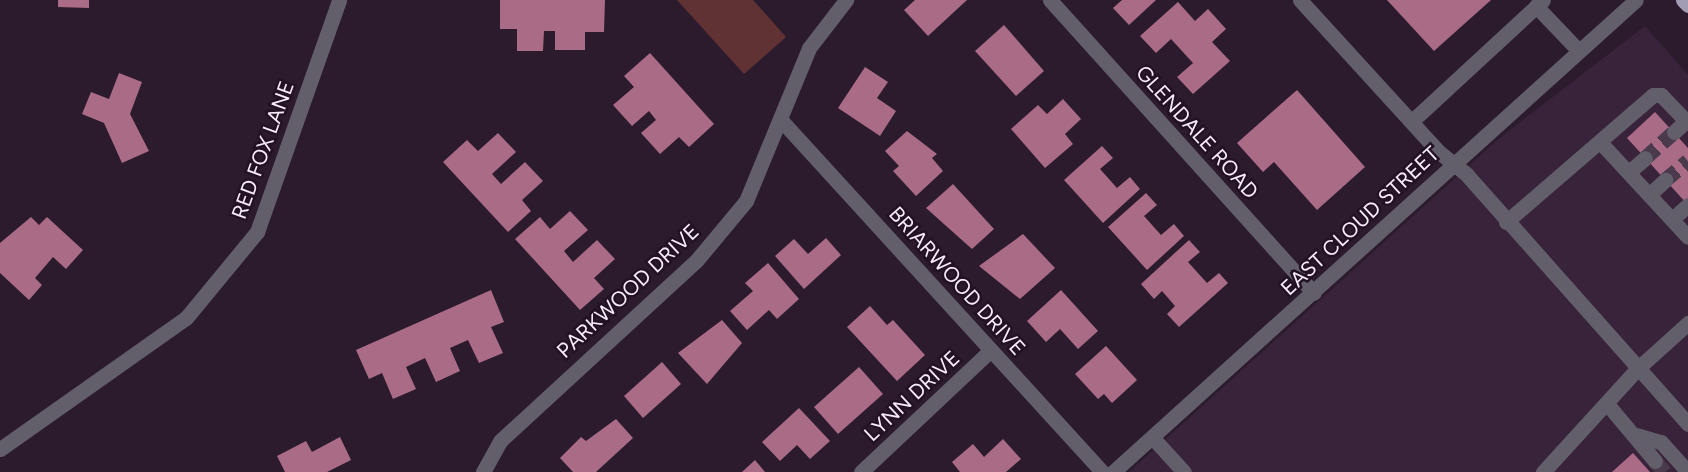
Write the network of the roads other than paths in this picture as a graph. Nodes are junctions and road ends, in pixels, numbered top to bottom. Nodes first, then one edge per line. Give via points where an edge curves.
1 (339, 0) edge
2 (846, 0) edge
3 (1050, 0) edge
4 (1300, 0) edge
5 (1636, 0) edge
6 (1683, 0) edge
7 (1540, 3) edge
8 (1688, 5) edge
9 (1579, 51) junction
10 (780, 119) junction
11 (1412, 121) junction
12 (1687, 122) edge
13 (1674, 132) tunnel mouth
14 (1600, 142) junction
15 (1645, 158) tunnel mouth
16 (1454, 164) junction
17 (1629, 172) junction
18 (1665, 180) tunnel mouth
19 (1650, 194) junction
20 (1688, 205) edge
21 (1672, 219) junction
22 (1506, 222) junction
23 (1688, 237) edge
24 (1314, 292) junction
25 (1688, 323) edge
26 (992, 350) junction
27 (1637, 369) junction
28 (1608, 405) junction
29 (1685, 414) edge
30 (1636, 435) junction
31 (1152, 437) junction
32 (0, 449) edge
33 (1655, 461) tunnel mouth
34 (483, 472) edge
35 (861, 472) edge
36 (1102, 472) edge
37 (1113, 472) edge
38 (1184, 472) edge
39 (1543, 472) edge
40 (1688, 472) edge

1 - 32 street, RED FOX LANE via 257,232 186,318
2 - 10 street, PARKWOOD DRIVE via 809,48
3 - 24 street, GLENDALE ROAD
4 - 11 street
5 - 9 street, EAST CLOUD STREET
6 - 8 main road
7 - 9 street
7 - 11 street
9 - 16 street, EAST CLOUD STREET
10 - 26 street, BRIARWOOD DRIVE
10 - 34 street, PARKWOOD DRIVE via 739,210 696,261 500,441
11 - 16 street
12 - 13 street
12 - 14 street via 1661,95 1653,95
14 - 17 street
14 - 22 street
15 - 17 street
16 - 22 street
16 - 24 street, EAST CLOUD STREET
17 - 19 street
18 - 19 street
19 - 21 street
20 - 21 street
21 - 23 street
22 - 27 street
24 - 31 street, EAST CLOUD STREET
25 - 27 street
26 - 35 street, LYNN DRIVE
26 - 36 street, BRIARWOOD DRIVE
27 - 28 street
27 - 29 street
28 - 30 street
28 - 39 street
30 - 33 street
30 - 40 street via 1661,442
31 - 37 street, EAST CLOUD STREET
31 - 38 street

